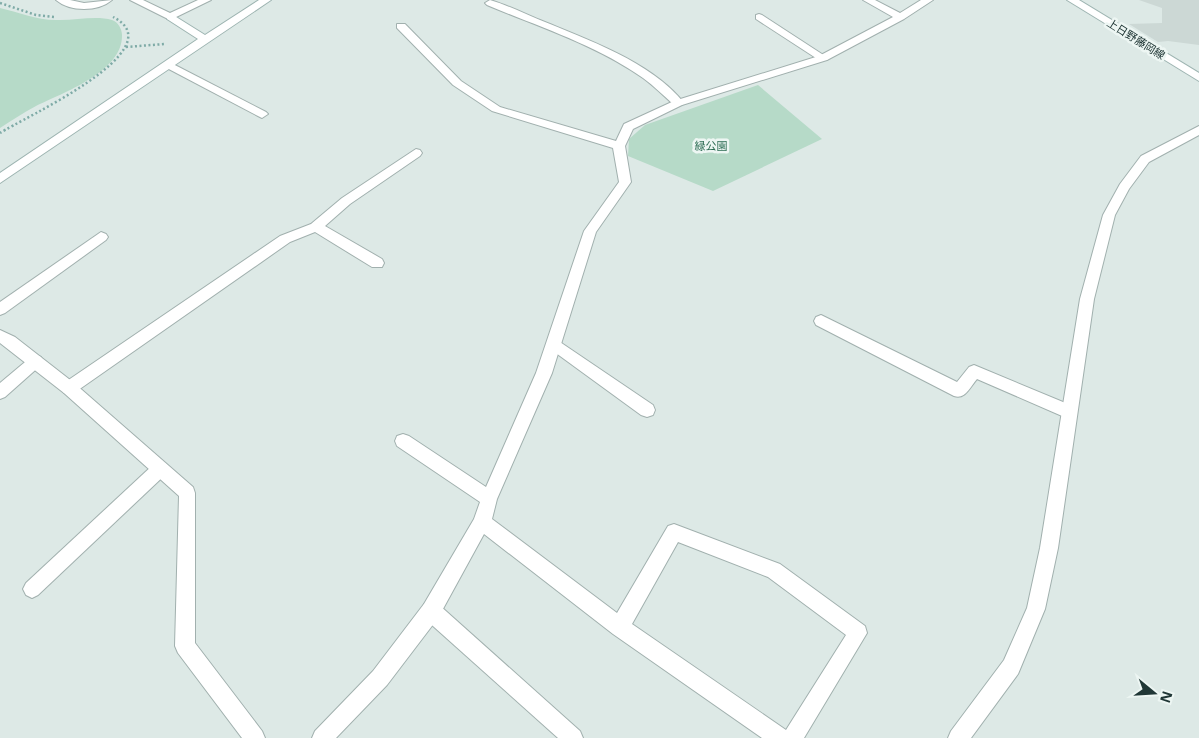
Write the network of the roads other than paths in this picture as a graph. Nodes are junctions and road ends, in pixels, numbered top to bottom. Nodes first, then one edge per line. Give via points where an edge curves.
1 (61, 0) edge
2 (107, 0) edge
3 (135, 0) edge
4 (206, 0) edge
5 (266, 0) edge
6 (868, 0) edge
7 (928, 0) edge
8 (1072, 0) edge
9 (490, 3) dead end
10 (170, 17) junction
11 (758, 17) dead end
12 (900, 17) junction
13 (401, 26) dead end
14 (205, 39) junction
15 (823, 58) junction
16 (169, 64) junction
17 (1199, 78) edge
18 (678, 103) junction
19 (262, 114) dead end
20 (1199, 130) edge
21 (619, 146) junction
22 (416, 153) dead end
23 (0, 179) edge
24 (316, 227) junction
25 (101, 237) dead end
26 (377, 263) dead end
27 (0, 309) edge
28 (821, 321) dead end
29 (0, 336) edge
30 (554, 344) junction
31 (36, 362) junction
32 (69, 388) junction
33 (0, 392) edge
34 (647, 410) dead end
35 (1070, 412) junction
36 (403, 441) dead end
37 (160, 468) junction
38 (489, 500) junction
39 (482, 522) junction
40 (32, 589) dead end
41 (431, 611) junction
42 (620, 627) junction
43 (255, 738) edge
44 (322, 738) edge
45 (573, 738) edge
46 (780, 738) edge
47 (792, 738) edge
48 (958, 738) edge

1 - 2 street via 78,7 97,5
3 - 10 street
4 - 10 street
5 - 14 street
6 - 12 street
7 - 12 street
8 - 17 street, 上日野藤岡線
9 - 18 street via 614,57 645,74
10 - 14 street
11 - 15 street
12 - 15 street
13 - 21 street via 457,83 496,109
14 - 16 street
15 - 18 street
16 - 19 street
16 - 23 street
18 - 21 street via 628,127
20 - 35 street via 1145,159 1124,187 1109,215 1087,299
21 - 30 street via 625,182 590,231
22 - 24 street via 346,201
24 - 26 street
24 - 32 street via 285,239
25 - 27 street
28 - 35 street via 959,391 974,371
29 - 31 street
30 - 34 street
30 - 38 street
31 - 32 street
31 - 33 street
32 - 37 street
35 - 48 street via 1036,609 1011,667
36 - 38 street
37 - 40 street
37 - 43 street via 187,493 185,646
38 - 39 street
39 - 41 street
39 - 42 street
41 - 44 street via 380,678
41 - 45 street
42 - 46 street
42 - 47 street via 674,532 774,570 858,632

